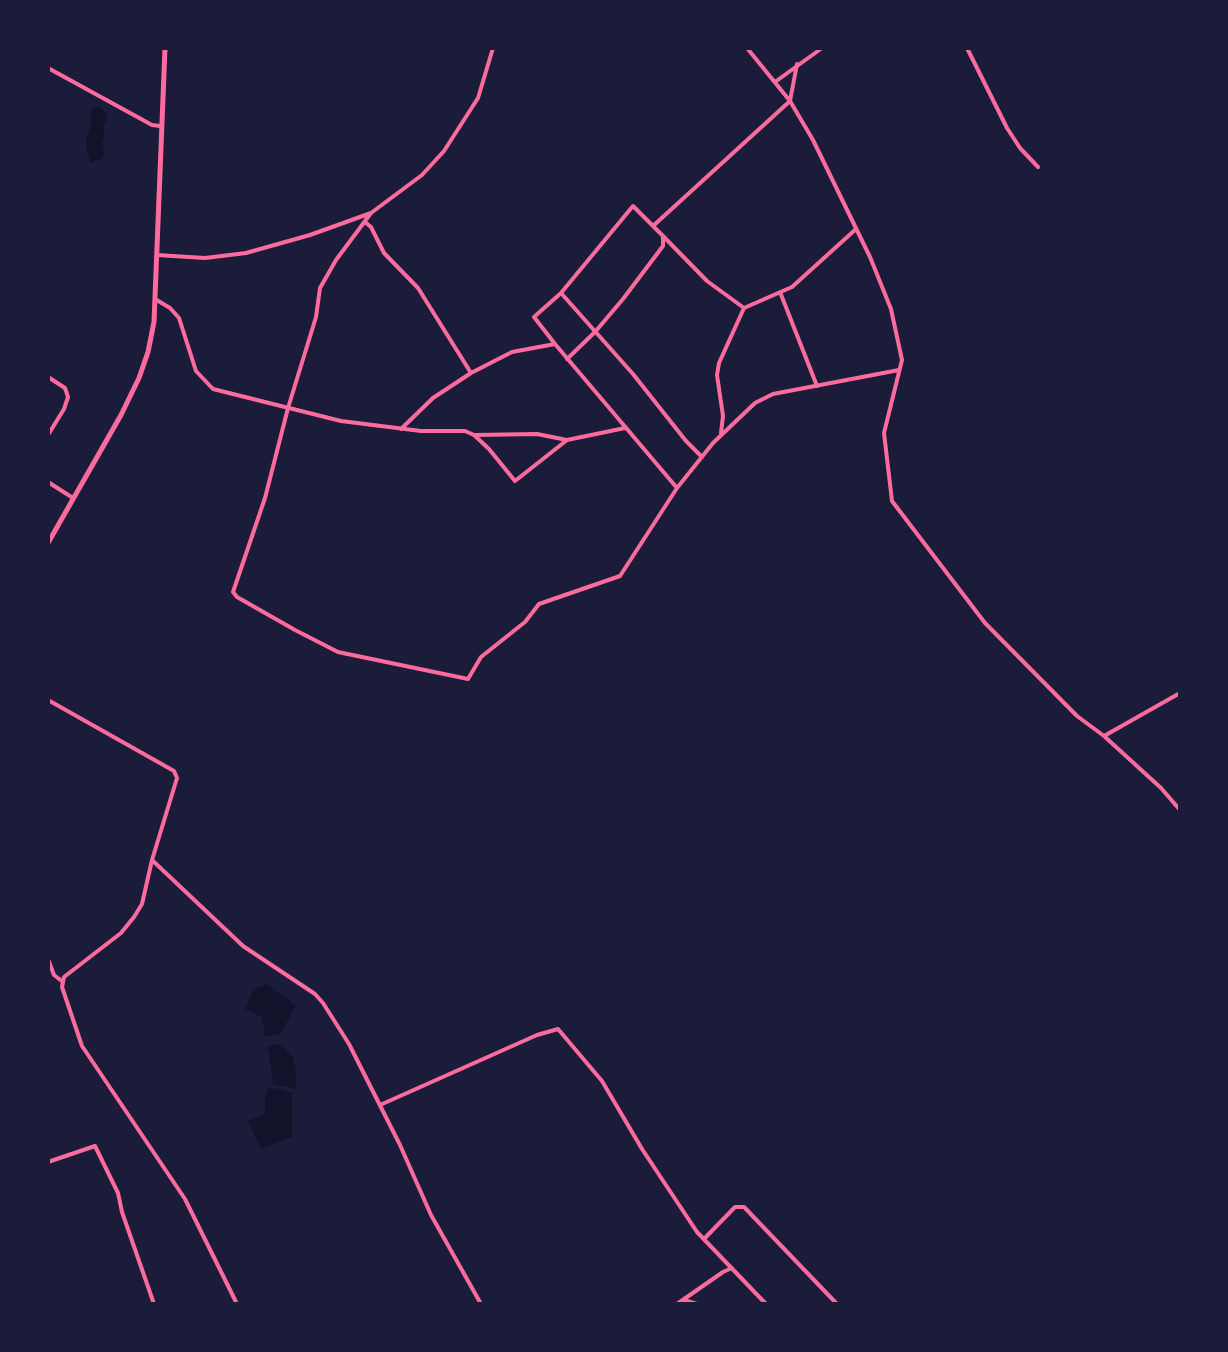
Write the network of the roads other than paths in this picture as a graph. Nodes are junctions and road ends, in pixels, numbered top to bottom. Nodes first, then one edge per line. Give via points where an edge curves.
1 (165, 48) edge
2 (493, 48) edge
3 (747, 48) edge
4 (822, 48) edge
5 (967, 48) edge
6 (797, 64) junction
7 (48, 68) edge
8 (775, 82) junction
9 (790, 101) junction
10 (160, 126) junction
11 (1038, 167) dead end
12 (371, 213) junction
13 (365, 222) junction
14 (653, 226) junction
15 (856, 229) junction
16 (663, 236) junction
17 (157, 255) junction
18 (780, 292) junction
19 (561, 293) junction
20 (155, 299) junction
21 (744, 308) junction
22 (595, 332) junction
23 (555, 344) junction
24 (567, 359) junction
25 (899, 370) junction
26 (471, 373) junction
27 (48, 377) edge
28 (817, 386) junction
29 (288, 408) junction
30 (625, 428) junction
31 (401, 429) junction
32 (48, 435) edge
33 (474, 435) junction
34 (721, 435) junction
35 (567, 440) junction
36 (702, 457) junction
37 (48, 482) edge
38 (677, 488) junction
39 (73, 498) junction
40 (48, 543) edge
41 (1180, 693) edge
42 (48, 700) edge
43 (1104, 736) junction
44 (1180, 810) edge
45 (152, 860) junction
46 (48, 959) edge
47 (63, 982) junction
48 (380, 1105) junction
49 (48, 1162) edge
50 (704, 1239) junction
51 (732, 1268) junction
52 (684, 1300) junction
53 (154, 1304) edge
54 (237, 1304) edge
55 (481, 1304) edge
56 (677, 1304) edge
57 (697, 1304) edge
58 (766, 1304) edge
59 (837, 1304) edge

1 - 10 main road
2 - 12 street via 478,98 444,151 422,175
3 - 8 street
4 - 6 street
5 - 11 street via 1007,128
6 - 8 street
6 - 9 street
7 - 10 street
8 - 9 street
9 - 14 street
9 - 15 street
10 - 17 main road
12 - 13 street
12 - 17 street via 246,253 205,258
13 - 26 street via 384,253 418,288
13 - 29 street via 320,288
14 - 16 street
14 - 19 street via 633,206
15 - 18 street
15 - 25 street via 891,309 902,360
16 - 21 street via 707,281
16 - 22 street via 656,257
17 - 20 main road
18 - 21 street
18 - 28 street
19 - 22 street
19 - 23 street via 534,317
20 - 29 street via 179,318 196,371 213,389
20 - 39 main road via 139,378
21 - 34 street via 719,363
22 - 24 street
22 - 36 street
23 - 24 street
23 - 26 street via 512,352
24 - 30 street
25 - 28 street
25 - 43 street via 884,433 892,501 985,623 1077,716
26 - 31 street via 433,398
27 - 32 street via 65,388 68,397
28 - 34 street via 755,403
29 - 31 street
29 - 38 street via 233,592 338,652 468,679 481,657 539,604 620,576
30 - 35 street
30 - 38 street
31 - 33 street
33 - 35 street via 537,434
33 - 35 street via 515,481
34 - 36 street
36 - 38 street
37 - 39 street
39 - 40 main road
41 - 43 street
42 - 45 street via 174,771 177,778
43 - 44 street
45 - 47 street via 134,917
45 - 48 street via 243,946 315,994 349,1044
46 - 47 street
47 - 54 street via 82,1046 185,1199
48 - 50 street via 558,1029 602,1081 673,1199
48 - 55 street via 431,1215
49 - 53 street via 95,1146 118,1193
50 - 51 street
50 - 59 street via 735,1207 744,1207
51 - 52 street
51 - 58 street
52 - 56 street
52 - 57 street

